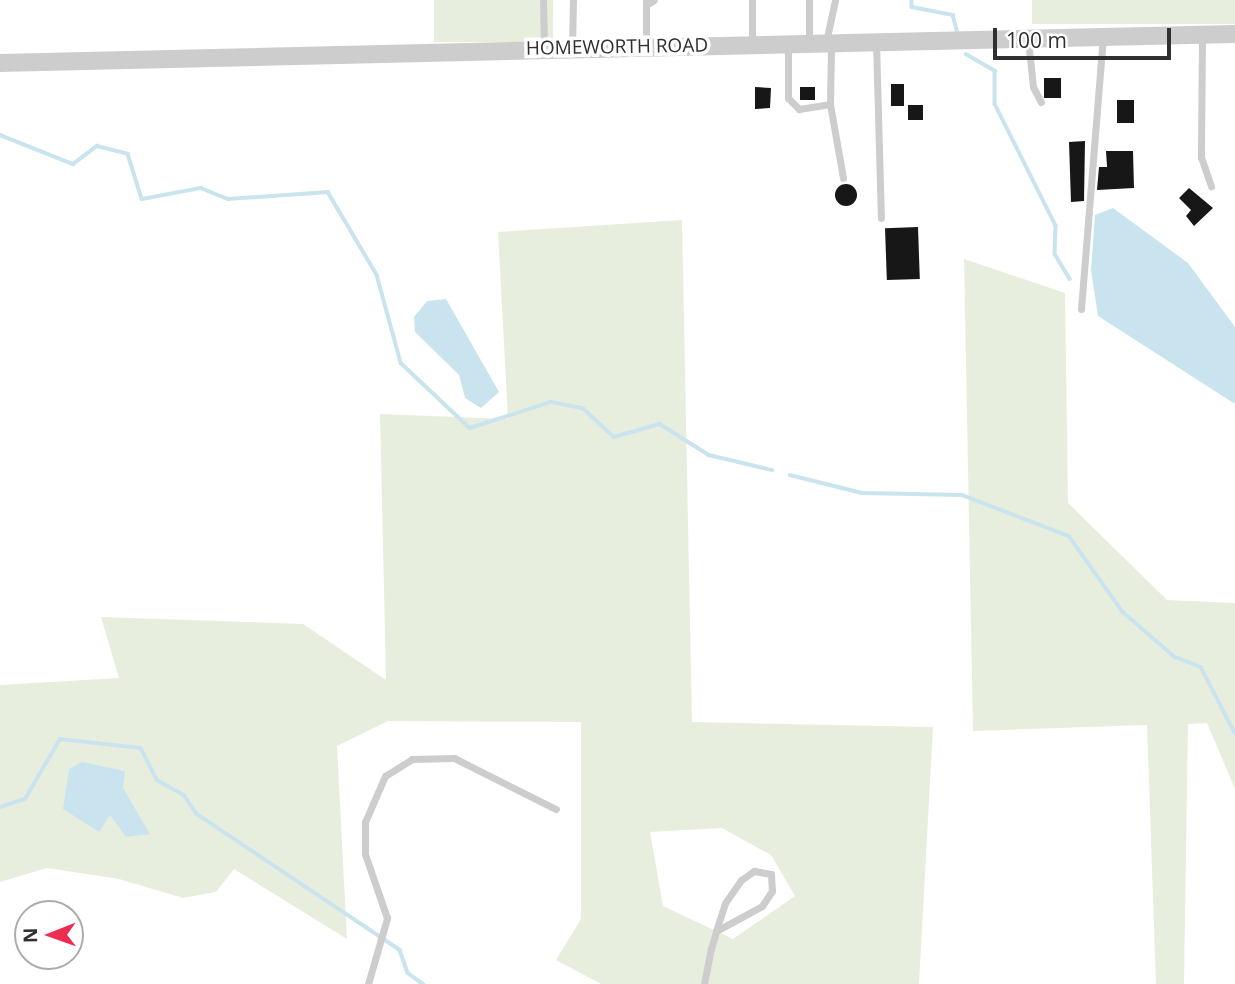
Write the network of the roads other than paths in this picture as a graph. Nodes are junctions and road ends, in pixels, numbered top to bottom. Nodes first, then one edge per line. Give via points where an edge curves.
1 (543, 0) edge
2 (573, 0) edge
3 (654, 0) edge
4 (752, 0) edge
5 (809, 0) edge
6 (835, 0) edge
7 (646, 3) edge
8 (1235, 34) edge
9 (1202, 36) junction
10 (1102, 38) junction
11 (1028, 39) junction
12 (876, 41) junction
13 (822, 42) junction
14 (788, 43) junction
15 (752, 44) junction
16 (646, 47) junction
17 (572, 48) junction
18 (544, 49) junction
19 (0, 63) edge
20 (1041, 102) dead end
21 (830, 104) junction
22 (842, 178) dead end
23 (1211, 186) dead end
24 (881, 218) dead end
25 (1080, 309) dead end
26 (556, 808) dead end
27 (716, 932) junction
28 (368, 984) edge
29 (704, 984) edge

1 - 18 lane
2 - 17 lane
3 - 7 lane
4 - 15 lane
5 - 13 lane
6 - 13 lane
7 - 16 lane
8 - 9 street, HOMEWORTH ROAD
9 - 10 street, HOMEWORTH ROAD
9 - 23 lane via 1201,157
10 - 11 street, HOMEWORTH ROAD
10 - 25 lane
11 - 12 street, HOMEWORTH ROAD
11 - 20 lane via 1032,87
12 - 13 street, HOMEWORTH ROAD
12 - 24 lane
13 - 14 street, HOMEWORTH ROAD
13 - 21 lane
14 - 15 street, HOMEWORTH ROAD
14 - 21 lane via 790,107
15 - 16 street, HOMEWORTH ROAD
16 - 17 street, HOMEWORTH ROAD
17 - 18 street, HOMEWORTH ROAD
18 - 19 street, HOMEWORTH ROAD
21 - 22 lane
26 - 28 lane via 454,758 399,764 370,798 365,822 365,854 386,927
27 - 27 lane via 741,880 754,871 771,874 772,891 762,906
27 - 29 lane

